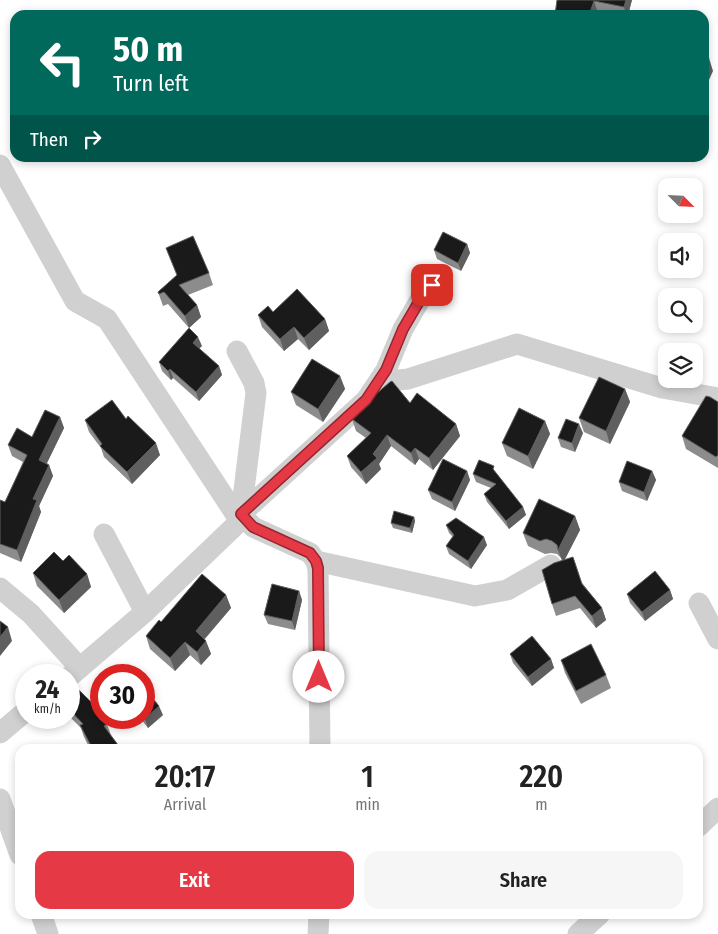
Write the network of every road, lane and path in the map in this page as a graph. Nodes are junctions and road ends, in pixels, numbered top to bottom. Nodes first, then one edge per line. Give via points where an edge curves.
1 (0, 165) edge
2 (437, 280) dead end
3 (237, 351) dead end
4 (379, 382) junction
5 (718, 398) edge
6 (241, 518) junction
7 (104, 534) dead end
8 (316, 561) junction
9 (551, 565) edge
10 (0, 588) edge
11 (700, 603) dead end
12 (145, 612) junction
13 (718, 639) edge
14 (67, 664) edge
15 (80, 668) edge
16 (15, 720) edge
17 (0, 733) edge
18 (320, 744) edge
19 (0, 799) edge
20 (718, 808) edge
21 (703, 822) edge
22 (15, 840) edge
23 (43, 919) edge
24 (319, 919) edge
25 (594, 919) edge
26 (48, 934) edge
27 (318, 934) edge
28 (578, 934) edge

1 - 6 street via 75,301 108,318
2 - 4 street via 424,293 403,329
3 - 6 street via 256,393
4 - 5 street via 408,379 517,344 662,388
4 - 6 street via 366,400
6 - 8 street via 253,527 310,553
6 - 12 street
7 - 12 street
8 - 9 street via 475,596 506,590
8 - 18 street
10 - 14 street via 31,614
11 - 13 street
12 - 15 street
16 - 17 street
19 - 22 street
20 - 21 street
23 - 26 street
24 - 27 street
25 - 28 street

